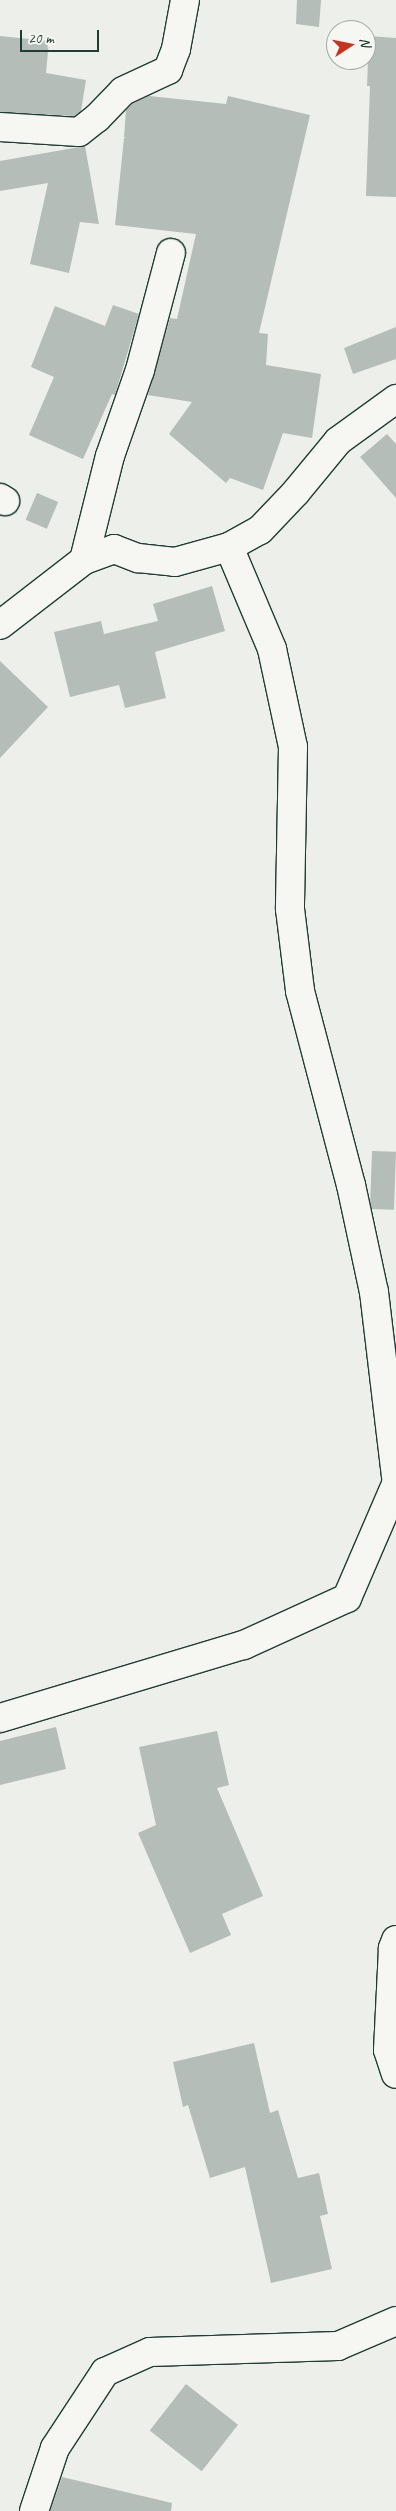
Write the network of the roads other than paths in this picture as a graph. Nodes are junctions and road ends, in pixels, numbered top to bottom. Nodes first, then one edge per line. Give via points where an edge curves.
1 (184, 0) edge
2 (0, 127) edge
3 (171, 253) dead end
4 (396, 399) edge
5 (229, 547) junction
6 (84, 560) junction
7 (0, 625) edge
8 (396, 1477) edge
9 (396, 1484) edge
10 (0, 1718) edge
11 (396, 1940) edge
12 (396, 2074) edge
13 (396, 2321) edge
14 (34, 2511) edge

1 - 2 street via 176,49 168,70 123,91 79,132
3 - 6 street via 140,370 110,456
4 - 5 street via 338,441 260,530
5 - 6 street via 175,562 138,558 114,549
5 - 8 street via 272,649 292,747 290,909 300,991 351,1185 374,1292
6 - 7 street
9 - 10 street via 347,1598 244,1645
11 - 12 street via 388,2050
13 - 14 street via 338,2346 150,2352 104,2372 55,2448

